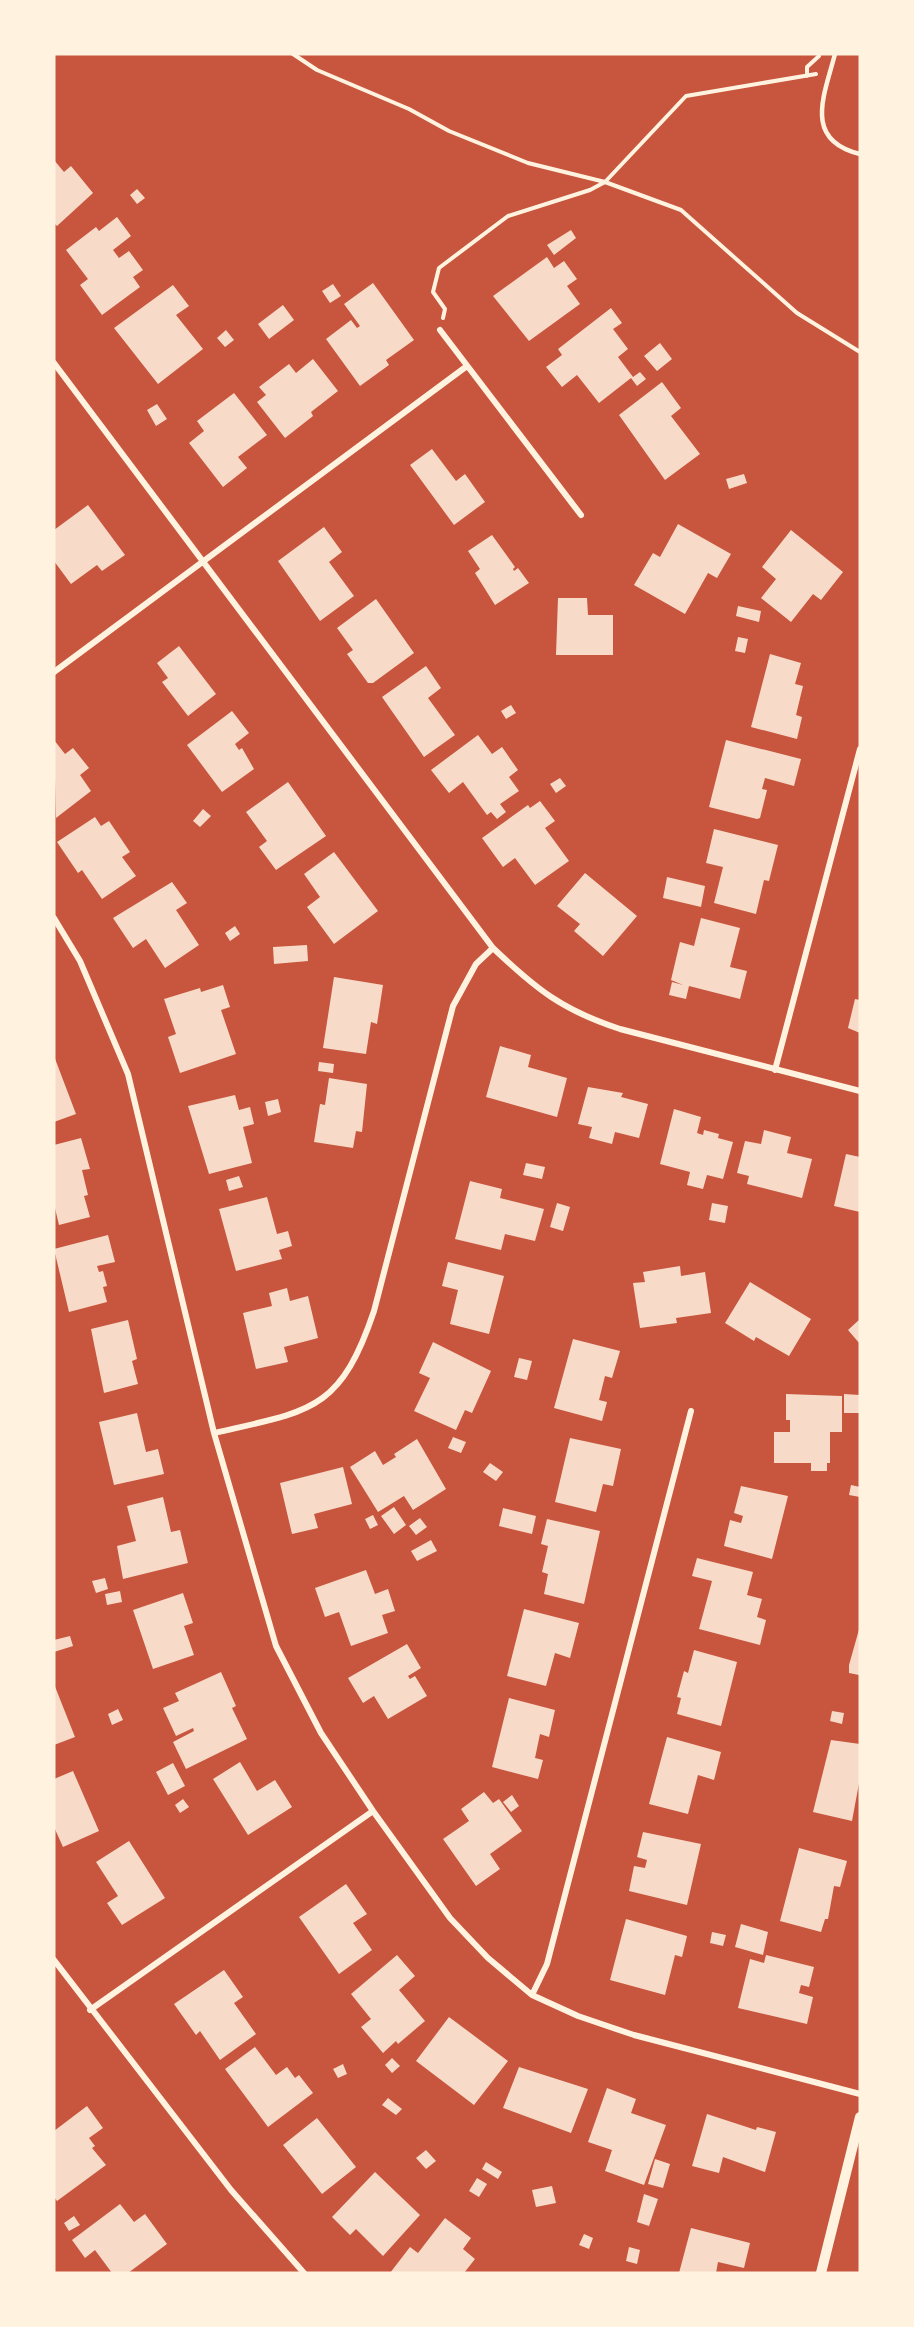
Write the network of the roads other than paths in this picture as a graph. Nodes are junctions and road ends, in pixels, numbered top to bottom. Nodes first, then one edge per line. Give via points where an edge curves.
1 (835, 54) edge
2 (860, 154) edge
3 (440, 330) road end
4 (54, 363) edge
5 (467, 366) junction
6 (581, 515) dead end
7 (203, 562) junction
8 (54, 672) edge
9 (860, 749) edge
10 (54, 918) edge
11 (493, 948) junction
12 (775, 1070) junction
13 (860, 1091) edge
14 (690, 1411) dead end
15 (214, 1433) junction
16 (373, 1811) junction
17 (54, 1959) edge
18 (532, 1995) junction
19 (90, 2010) junction
20 (860, 2094) edge
21 (860, 2117) edge
22 (304, 2273) edge
23 (821, 2273) edge

1 - 2 lane via 821,118 834,145
3 - 5 street
4 - 7 street
5 - 6 street
5 - 7 street
7 - 8 street
7 - 11 street
9 - 12 street
10 - 15 street via 80,961 128,1074
11 - 12 street via 546,996 581,1016
11 - 15 street via 476,964 453,1006 374,1311 351,1369 336,1390 318,1403 281,1418
12 - 13 street
14 - 18 street via 547,1964
15 - 16 street via 276,1646 321,1733
16 - 18 street via 450,1918 488,1958
16 - 19 street
17 - 19 street
18 - 20 street via 634,2035
19 - 22 street via 231,2190
21 - 23 street

